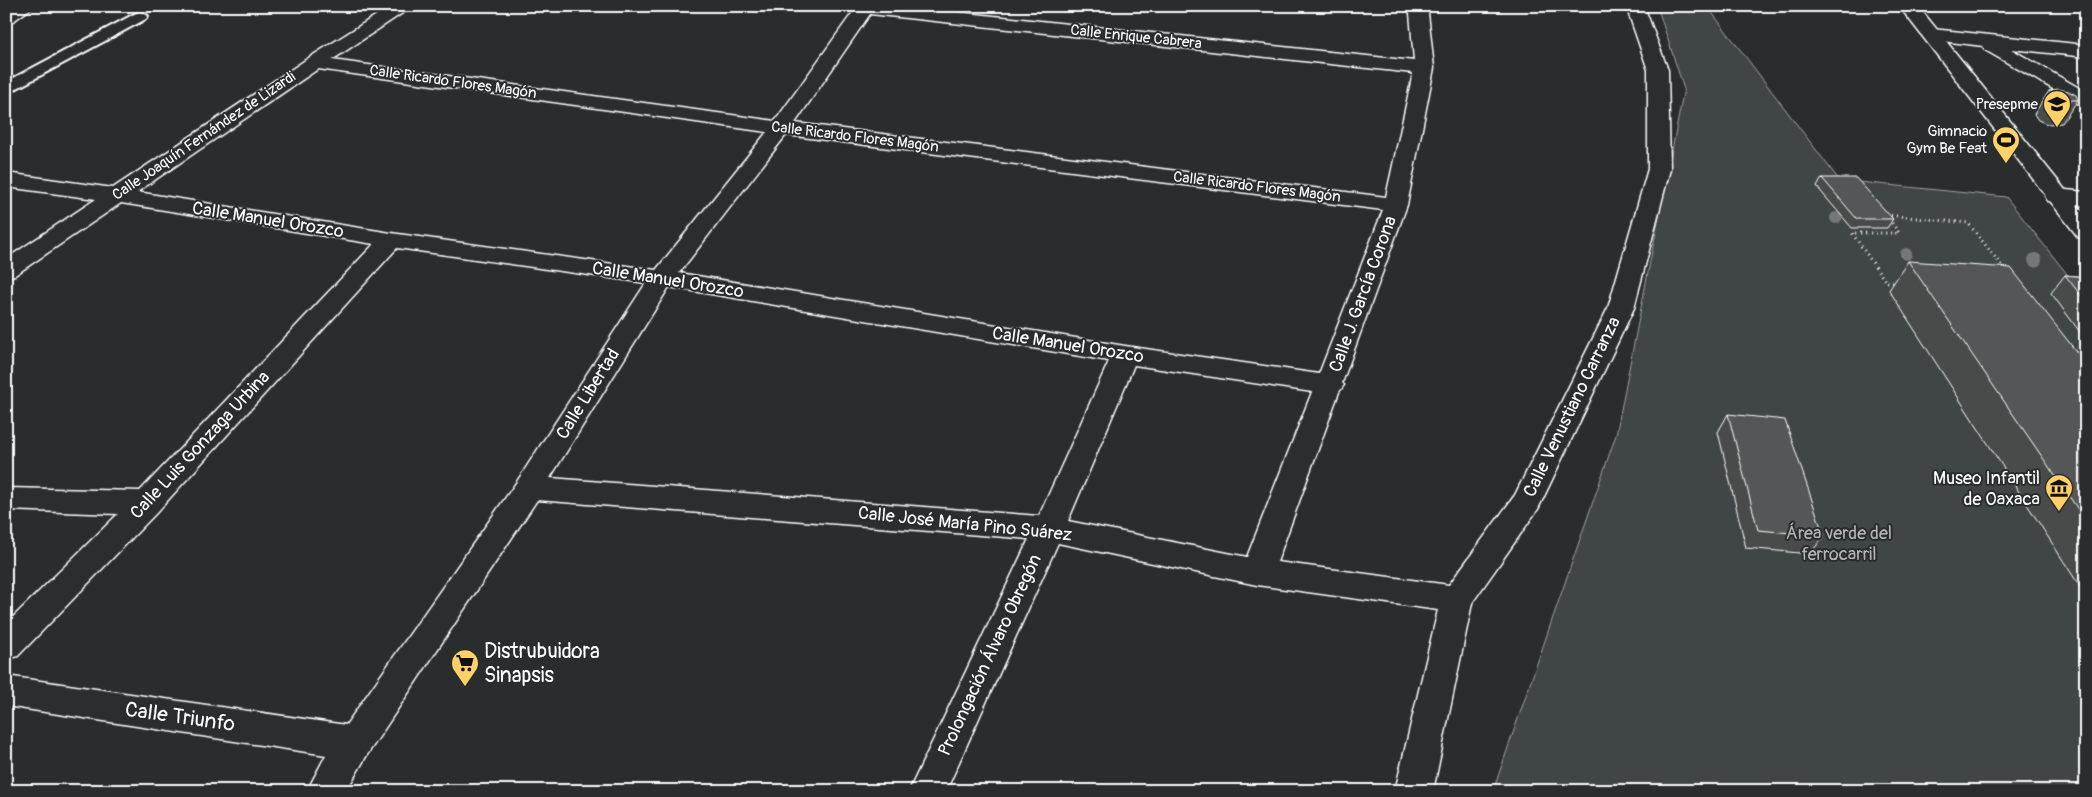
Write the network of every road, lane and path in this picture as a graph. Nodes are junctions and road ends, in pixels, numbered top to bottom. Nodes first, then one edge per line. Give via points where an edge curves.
1 (25, 6) edge
2 (404, 6) edge
3 (1416, 6) edge
4 (1636, 6) edge
5 (1908, 6) edge
6 (860, 7) edge
7 (140, 16) dead end
8 (6, 18) edge
9 (1932, 35) junction
10 (1984, 42) junction
11 (2086, 51) edge
12 (314, 63) junction
13 (1424, 68) junction
14 (6, 89) edge
15 (2086, 100) edge
16 (781, 128) junction
17 (6, 180) edge
18 (116, 195) junction
19 (2056, 196) junction
20 (2086, 199) edge
21 (1396, 205) junction
22 (2086, 232) edge
23 (391, 240) junction
24 (6, 270) edge
25 (2009, 275) edge
26 (662, 278) junction
27 (1904, 283) dead end
28 (1125, 355) junction
29 (1330, 385) junction
30 (529, 488) junction
31 (6, 499) edge
32 (147, 503) junction
33 (1048, 529) junction
34 (1257, 572) junction
35 (1457, 599) junction
36 (6, 646) edge
37 (6, 691) edge
38 (354, 742) junction
39 (325, 791) edge
40 (928, 791) edge
41 (1414, 791) edge

1 - 8 street
2 - 12 street, Calle Joaquín Fernández de Lizardi
3 - 13 street, Calle J. García Corona
4 - 35 street, Calle Venustiano Carranza via 1658,70 1659,169 1621,308 1527,501
5 - 9 street
6 - 13 street, Calle Enrique Cabrera
6 - 16 street, Calle Libertad
7 - 14 lane
9 - 10 street
9 - 19 street
10 - 11 street
10 - 15 street
12 - 16 street, Calle Ricardo Flores Magón
12 - 18 street, Calle Joaquín Fernández de Lizardi
13 - 21 street, Calle J. García Corona
16 - 21 street, Calle Ricardo Flores Magón
16 - 26 street, Calle Libertad
17 - 18 street, Calle Manuel Orozco
18 - 23 street, Calle Manuel Orozco
18 - 24 street, Calle Joaquín Fernández de Lizardi
19 - 20 street
19 - 22 street
21 - 29 street, Calle J. García Corona
23 - 26 street, Calle Manuel Orozco
23 - 32 street, Calle Luis Gonzaga Urbina
25 - 27 path via 1968,222 1885,215 1899,233 1852,233 1886,282
26 - 28 street, Calle Manuel Orozco
26 - 30 street, Calle Libertad
28 - 29 street, Calle Manuel Orozco
28 - 33 street, Prolongación Álvaro Obregón
29 - 34 street, Calle J. García Corona
30 - 33 street, Calle José María Pino Suárez
30 - 38 street, Calle Libertad
31 - 32 street
32 - 36 street, Calle Luis Gonzaga Urbina
33 - 34 street, Calle José María Pino Suárez
33 - 40 street, Prolongación Álvaro Obregón
34 - 35 street, Calle José María Pino Suárez
35 - 41 street, Calle Venustiano Carranza
37 - 38 street, Calle Triunfo
38 - 39 street, Calle Libertad

